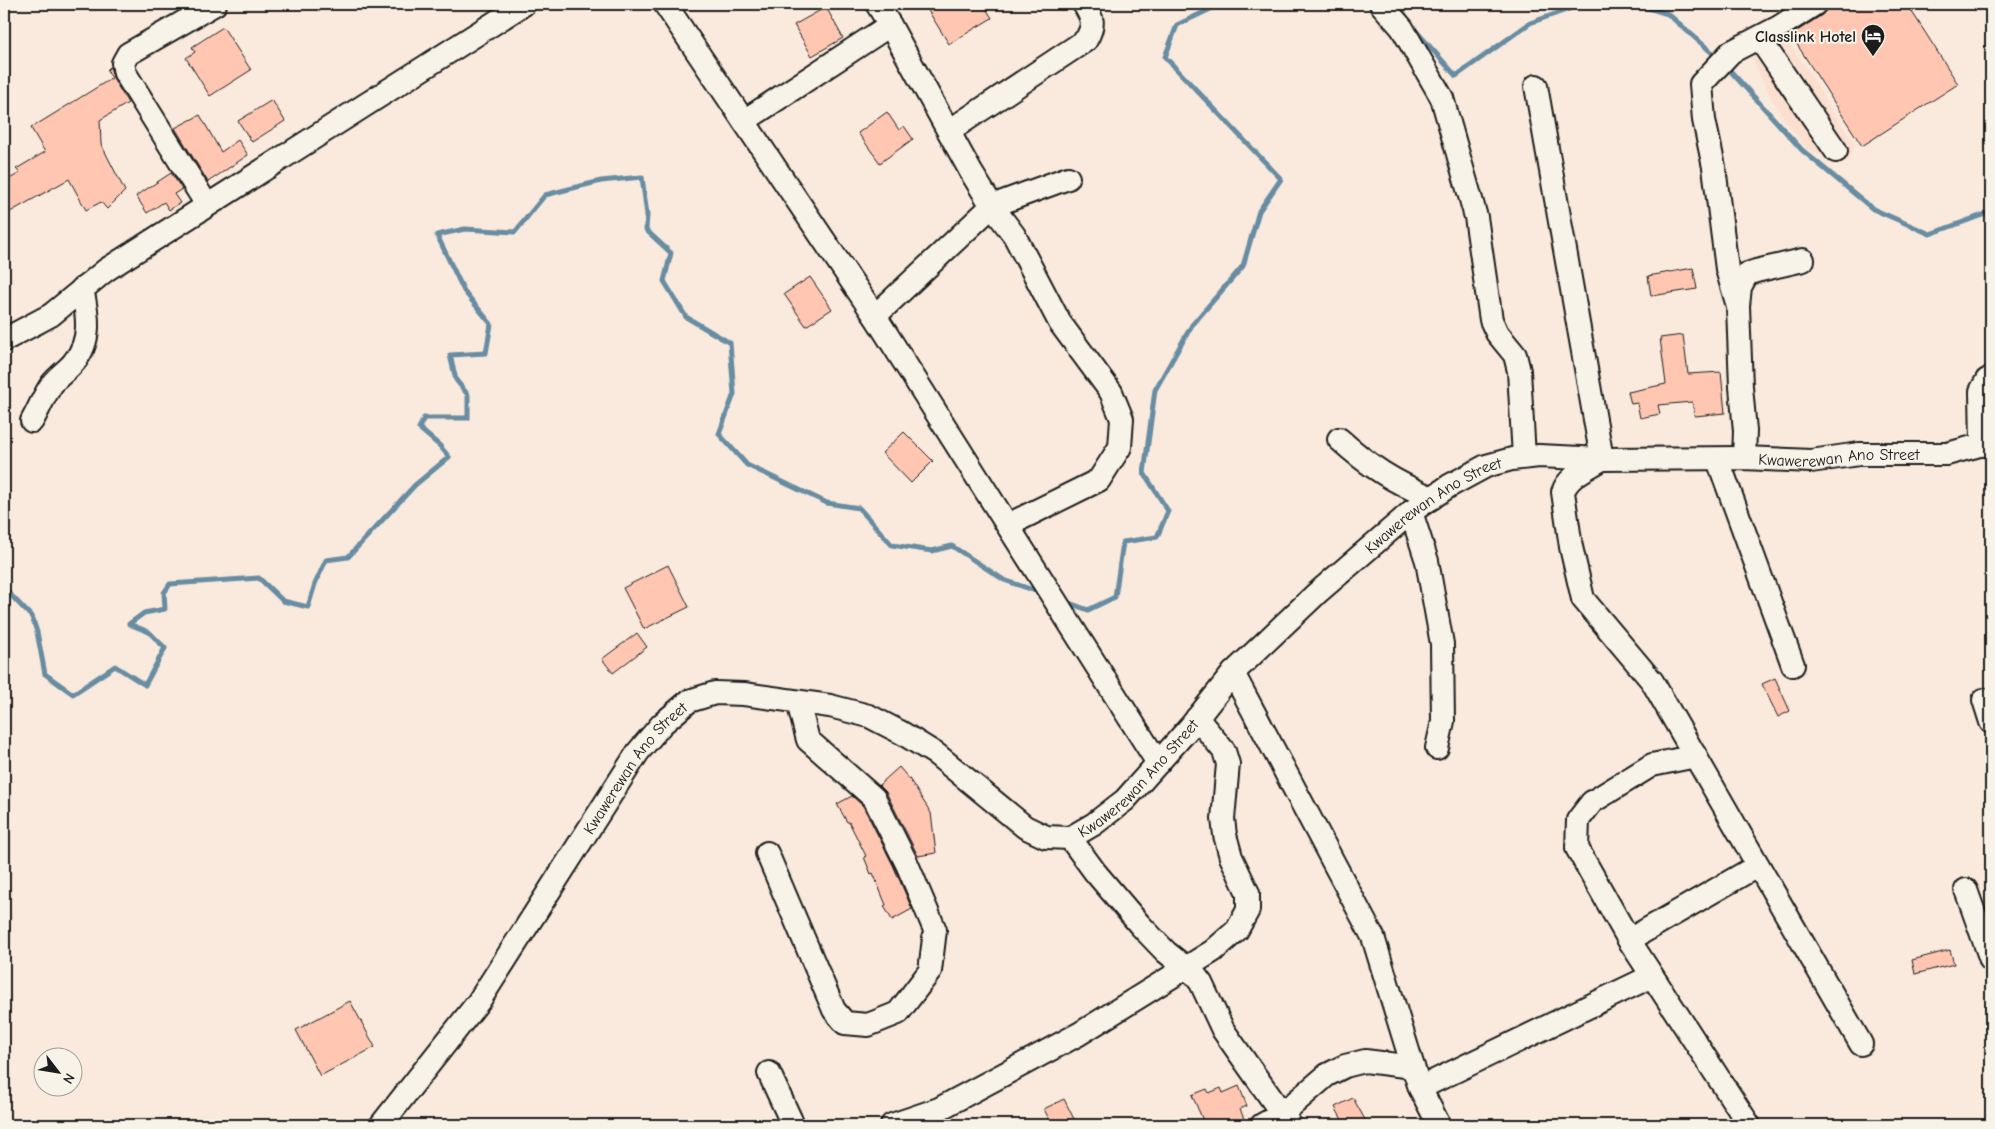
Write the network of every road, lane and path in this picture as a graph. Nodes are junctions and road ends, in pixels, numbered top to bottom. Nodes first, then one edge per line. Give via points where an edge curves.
1 (524, 4) edge
2 (665, 4) edge
3 (879, 4) edge
4 (1084, 4) edge
5 (1381, 4) edge
6 (1815, 4) edge
7 (201, 7) edge
8 (890, 25) junction
9 (1759, 38) junction
10 (1536, 86) dead end
11 (744, 121) junction
12 (949, 131) junction
13 (1836, 151) dead end
14 (1068, 178) dead end
15 (207, 205) junction
16 (992, 206) junction
17 (1803, 260) dead end
18 (82, 289) junction
19 (1738, 306) junction
20 (875, 316) junction
21 (4, 340) edge
22 (1991, 378) edge
23 (32, 421) dead end
24 (1339, 439) dead end
25 (1986, 443) edge
26 (1524, 458) junction
27 (1744, 458) junction
28 (1602, 459) junction
29 (1718, 460) junction
30 (1432, 498) junction
31 (1411, 512) junction
32 (1008, 525) junction
33 (1793, 665) dead end
34 (1233, 673) junction
35 (1984, 700) dead end
36 (798, 702) junction
37 (1197, 718) junction
38 (1991, 722) edge
39 (1437, 748) dead end
40 (1696, 756) junction
41 (1158, 763) junction
42 (1070, 838) junction
43 (767, 853) dead end
44 (1757, 866) junction
45 (1966, 890) dead end
46 (1629, 940) junction
47 (1991, 960) edge
48 (1187, 967) junction
49 (1652, 976) junction
50 (1861, 1044) dead end
51 (1413, 1066) junction
52 (769, 1073) dead end
53 (1420, 1088) junction
54 (1287, 1119) edge
55 (381, 1125) edge
56 (793, 1125) edge
57 (892, 1125) edge
58 (1262, 1125) edge
59 (1438, 1125) edge
60 (1748, 1125) edge

1 - 15 street
2 - 11 street
3 - 8 street
4 - 12 street via 1091,16 1093,29 1086,40
5 - 26 street via 1402,28 1442,98 1476,217 1491,320 1515,355 1519,370
6 - 9 street
7 - 15 street via 128,54 123,63 125,73
8 - 11 street
8 - 12 street
9 - 13 street
9 - 19 street via 1731,52 1701,84 1727,269
10 - 28 street
11 - 20 street
12 - 16 street
14 - 16 street
15 - 18 street
16 - 20 street
16 - 32 street via 1014,235 1060,323 1111,392 1122,419 1120,446 1099,480
17 - 19 street via 1747,274 1740,287
18 - 21 street via 51,315
18 - 23 street via 87,310 83,350 52,384
19 - 27 street
20 - 32 street
22 - 25 street via 1981,391
24 - 30 street via 1388,478
25 - 27 street, Kwawerewan Ano Street via 1947,454 1859,454 1811,461
26 - 28 street, Kwawerewan Ano Street
26 - 30 street, Kwawerewan Ano Street via 1486,466
27 - 29 street, Kwawerewan Ano Street
28 - 29 street, Kwawerewan Ano Street
28 - 40 street via 1571,479 1563,492 1583,599 1652,681
29 - 33 street
30 - 31 street, Kwawerewan Ano Street
31 - 34 street, Kwawerewan Ano Street via 1316,594
31 - 39 street via 1427,561 1442,644 1443,721
32 - 41 street
34 - 37 street, Kwawerewan Ano Street
34 - 51 street via 1373,936
35 - 38 street
36 - 42 street, Kwawerewan Ano Street via 830,706 878,720 936,754 1025,827 1046,837
36 - 43 street via 808,740 874,798 935,930 930,971 898,1013 868,1025 845,1023 834,1010
36 - 55 street, Kwawerewan Ano Street via 715,693 689,702 662,724 638,752 479,1001
37 - 41 street, Kwawerewan Ano Street
37 - 48 street via 1224,751 1228,764 1224,827 1231,857 1248,893 1248,910 1237,930 1213,951
40 - 44 street
40 - 46 street via 1652,765 1592,802 1578,820 1577,848
41 - 42 street, Kwawerewan Ano Street via 1125,800
42 - 48 street via 1140,925 1166,952
44 - 46 street
44 - 50 street
45 - 47 street
46 - 49 street
48 - 54 street via 1201,984 1223,1030
48 - 57 street via 1070,1038 939,1109
49 - 53 street
49 - 60 street
51 - 53 street
51 - 54 street via 1365,1061 1345,1066 1327,1075
52 - 56 street
53 - 59 street
54 - 58 street

